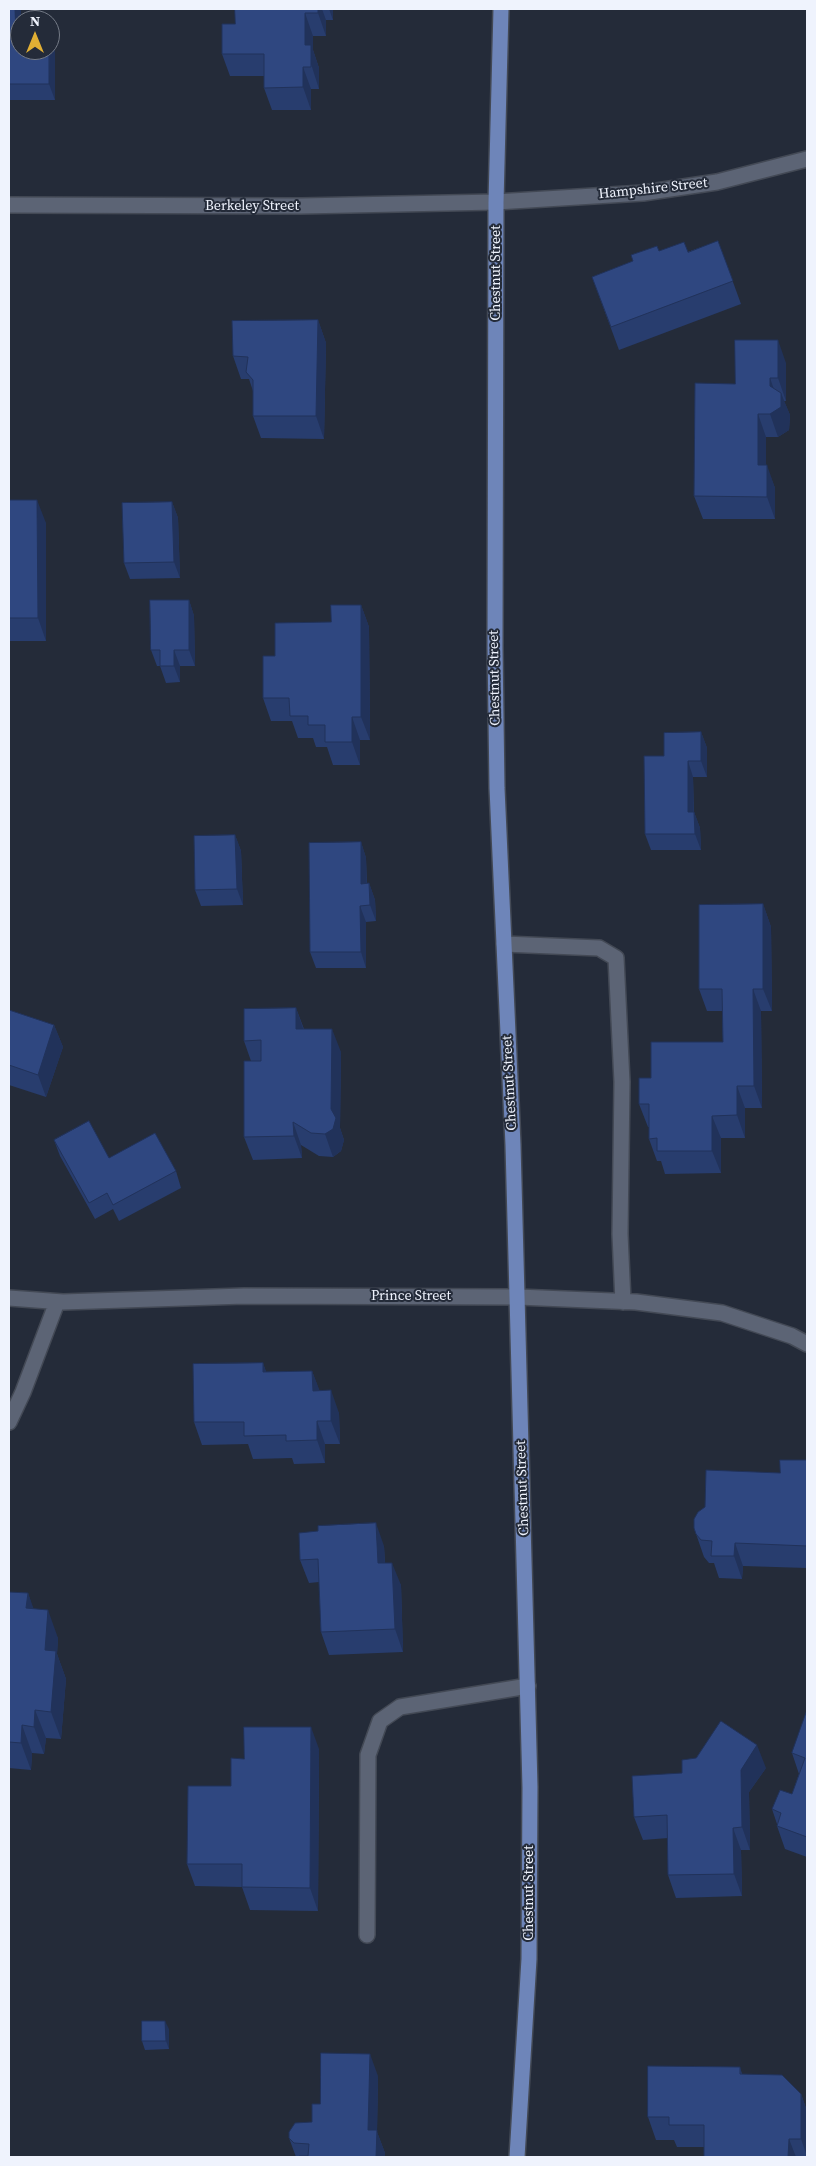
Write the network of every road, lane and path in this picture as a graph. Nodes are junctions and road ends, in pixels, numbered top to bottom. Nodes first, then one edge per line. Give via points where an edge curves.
1 (501, 9) edge
2 (807, 159) edge
3 (496, 202) junction
4 (9, 204) edge
5 (504, 944) junction
6 (518, 1297) junction
7 (9, 1298) edge
8 (57, 1302) junction
9 (623, 1302) junction
10 (807, 1344) edge
11 (9, 1422) edge
12 (528, 1686) junction
13 (367, 1935) dead end
14 (517, 2157) edge

1 - 3 main road, Chestnut Street
2 - 3 street, Hampshire Street via 717,182 644,193
3 - 4 street, Berkeley Street via 301,206
3 - 5 main road, Chestnut Street via 495,648
5 - 6 main road, Chestnut Street
5 - 9 street via 599,948 616,958 622,1082 620,1234
6 - 8 street, Prince Street via 244,1296
6 - 9 street, Prince Street
6 - 12 main road, Chestnut Street
7 - 8 street, Prince Street
8 - 11 street
9 - 10 street, Prince Street via 722,1313
12 - 13 street via 400,1707 380,1721 368,1755
12 - 14 main road, Chestnut Street via 529,1959

